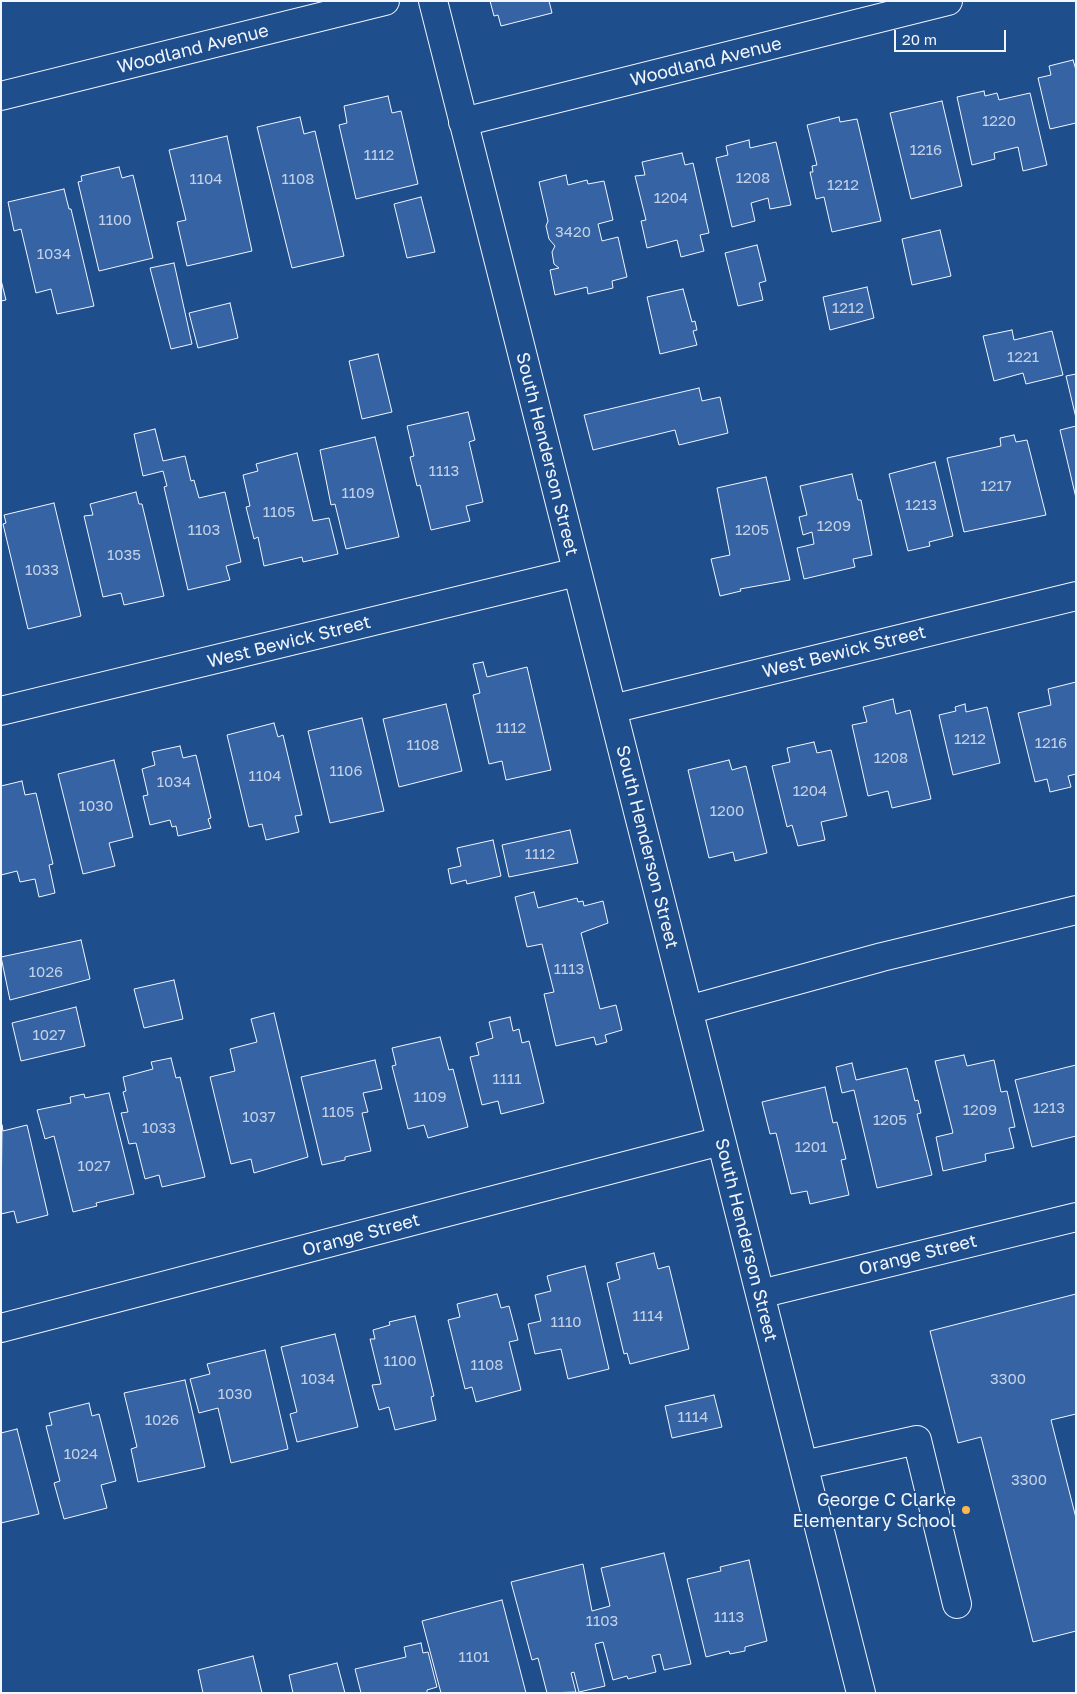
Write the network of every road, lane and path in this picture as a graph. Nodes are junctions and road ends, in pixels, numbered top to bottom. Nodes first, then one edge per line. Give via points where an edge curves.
1 (385, 1) edge
2 (433, 1) edge
3 (948, 1) edge
4 (1, 96) edge
5 (463, 122) junction
6 (577, 572) junction
7 (1076, 596) edge
8 (612, 708) junction
9 (1, 711) edge
10 (1076, 910) edge
11 (688, 1010) junction
12 (721, 1142) junction
13 (1076, 1217) edge
14 (760, 1294) junction
15 (1, 1328) edge
16 (804, 1465) junction
17 (957, 1604) dead end
18 (861, 1693) edge

1 - 4 street, Woodland Avenue
2 - 5 street, South Henderson Street
3 - 5 street, Woodland Avenue
5 - 6 street, South Henderson Street
6 - 8 street, South Henderson Street
6 - 9 street, West Bewick Street
7 - 8 street, West Bewick Street
8 - 11 street, South Henderson Street
10 - 11 street via 882,957
11 - 12 street, South Henderson Street
12 - 14 street, South Henderson Street
12 - 15 street, Orange Street
13 - 14 street, Orange Street
14 - 16 street, South Henderson Street
16 - 17 street via 917,1440
16 - 18 street, South Henderson Street

